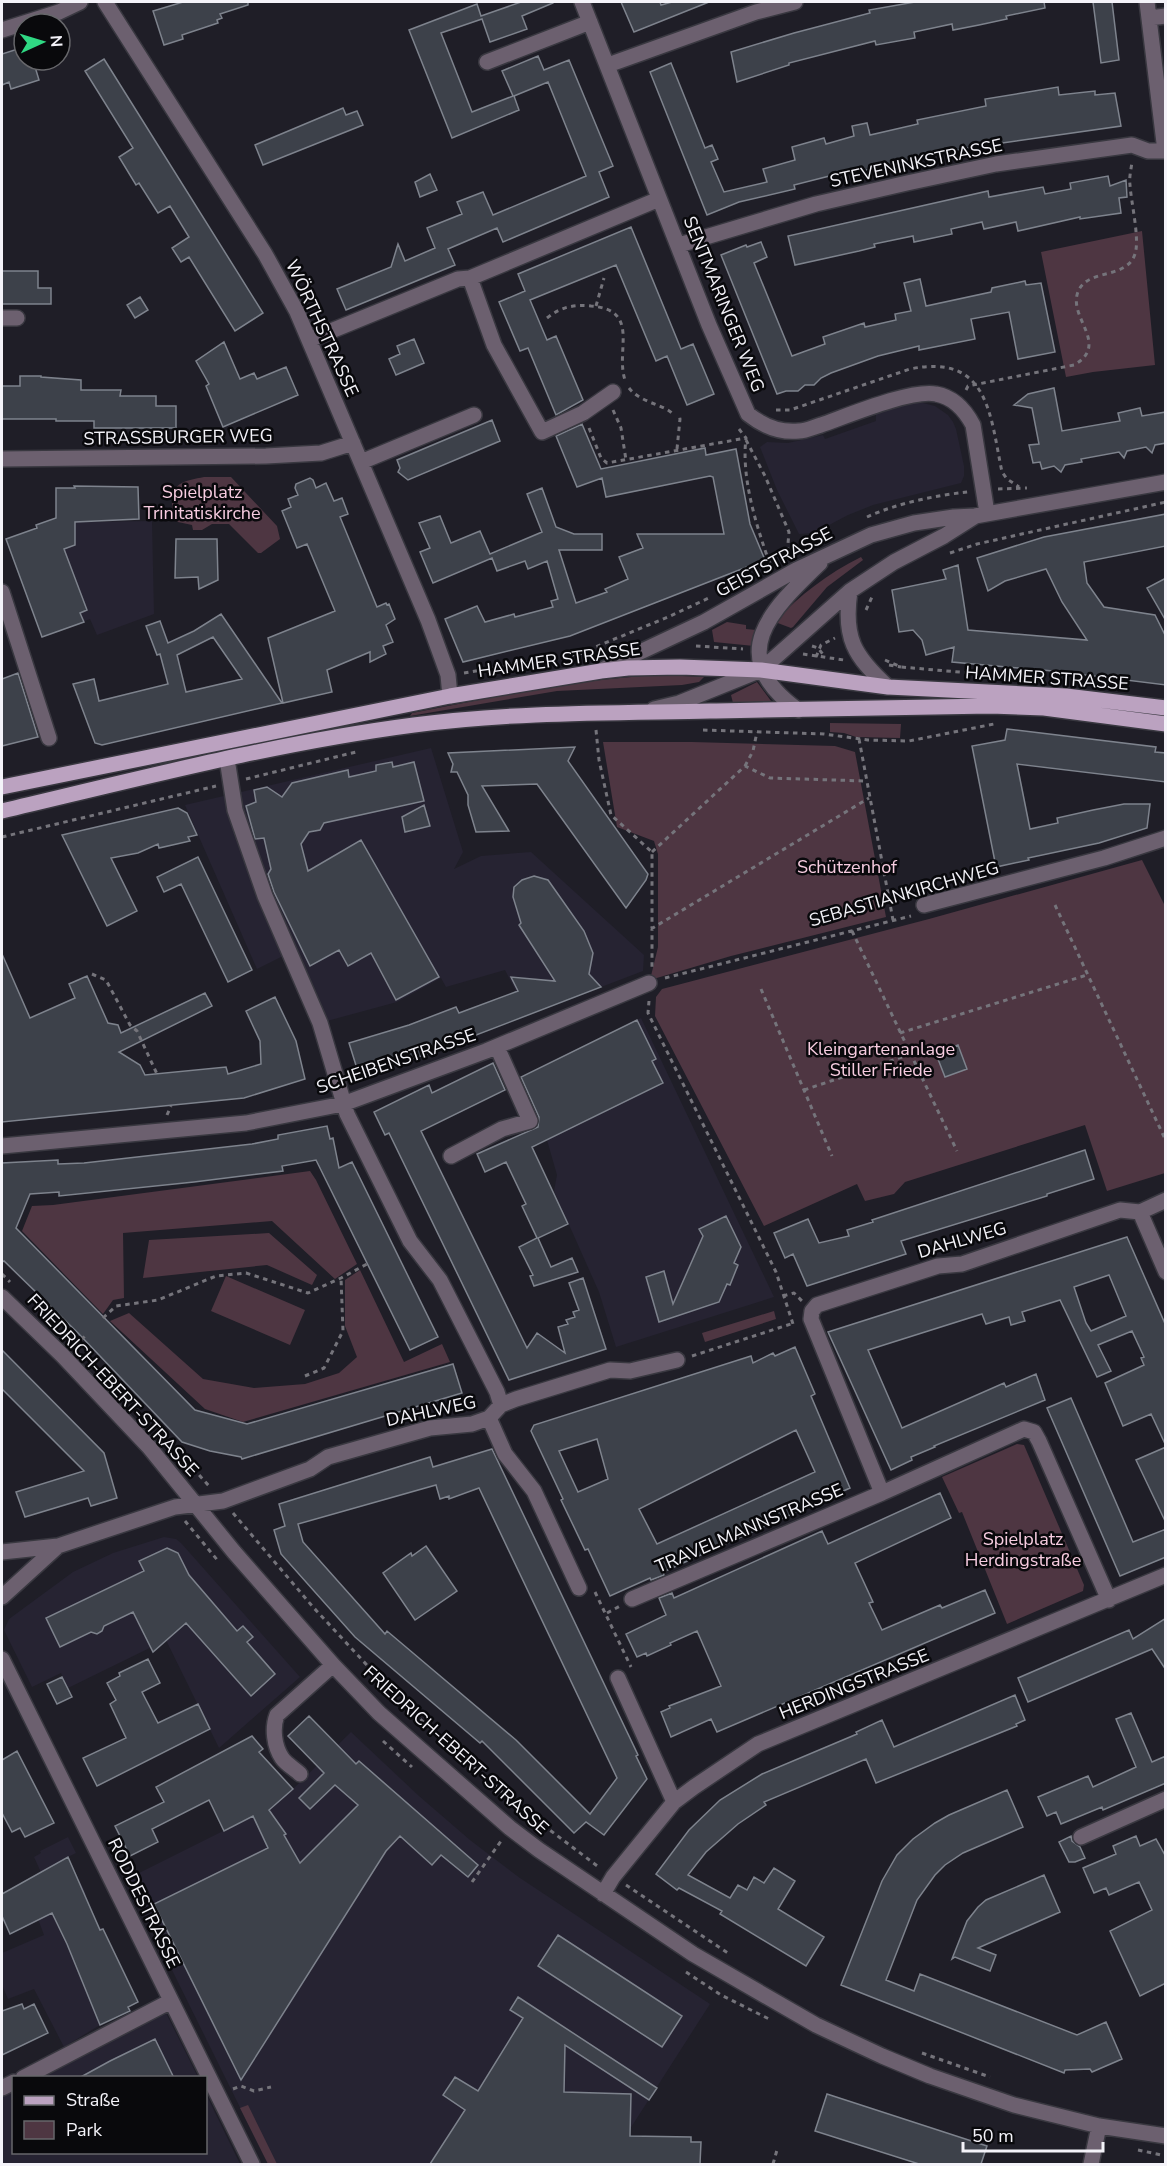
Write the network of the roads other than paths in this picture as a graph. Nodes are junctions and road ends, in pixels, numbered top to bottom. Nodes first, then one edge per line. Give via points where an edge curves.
1 (80, 2) edge
2 (105, 2) edge
3 (582, 2) edge
4 (795, 2) edge
5 (1147, 2) edge
6 (1166, 16) edge
7 (1149, 18) junction
8 (590, 22) junction
9 (2, 30) edge
10 (487, 62) dead end
11 (608, 65) junction
12 (1165, 151) edge
13 (659, 199) junction
14 (678, 245) junction
15 (470, 278) junction
16 (309, 339) junction
17 (610, 394) road end
18 (474, 415) dead end
19 (353, 443) junction
20 (2, 459) edge
21 (361, 462) junction
22 (1166, 482) edge
23 (981, 514) junction
24 (829, 554) junction
25 (850, 591) junction
26 (2, 592) edge
27 (601, 670) junction
28 (761, 670) junction
29 (888, 687) junction
30 (450, 696) junction
31 (1166, 708) edge
32 (798, 710) junction
33 (645, 712) junction
34 (1166, 724) edge
35 (49, 738) dead end
36 (227, 759) junction
37 (2, 787) edge
38 (2, 811) edge
39 (1166, 838) edge
40 (924, 905) road end
41 (653, 981) road end
42 (497, 1047) junction
43 (344, 1104) junction
44 (2, 1146) edge
45 (451, 1156) dead end
46 (1166, 1200) edge
47 (1140, 1212) junction
48 (1166, 1272) edge
49 (2, 1297) edge
50 (676, 1360) road end
51 (501, 1405) junction
52 (489, 1418) junction
53 (882, 1493) junction
54 (196, 1504) junction
55 (58, 1546) junction
56 (2, 1552) edge
57 (1166, 1575) edge
58 (579, 1588) road end
59 (2, 1597) edge
60 (632, 1599) dead end
61 (1109, 1600) junction
62 (2, 1659) edge
63 (333, 1665) junction
64 (618, 1678) road end
65 (300, 1774) dead end
66 (1166, 1799) edge
67 (675, 1803) junction
68 (1081, 1838) dead end
69 (603, 1894) junction
70 (171, 2001) junction
71 (27, 2076) edge
72 (1099, 2126) junction
73 (1166, 2136) edge
74 (252, 2164) edge
75 (1091, 2164) edge

1 - 9 street
2 - 16 street, WÖRTHSTRASSE via 265,254
3 - 8 street, SENTMARINGER WEG
4 - 11 street
5 - 7 street
6 - 7 street
7 - 12 street
8 - 10 street
8 - 11 street, SENTMARINGER WEG
11 - 13 street, SENTMARINGER WEG
12 - 14 street, STEVENINKSTRASSE via 1148,151 1132,145 996,164 816,204
13 - 14 street, SENTMARINGER WEG
13 - 15 street
14 - 23 street, SENTMARINGER WEG via 748,414 775,429 800,431 926,393 948,398 967,414 973,425
15 - 16 street via 458,279
15 - 17 street via 494,345 542,432 583,413
16 - 19 street, WÖRTHSTRASSE
18 - 21 street
19 - 20 street, STRASSBURGER WEG via 321,453 288,455
19 - 21 street, WÖRTHSTRASSE
21 - 30 street, WÖRTHSTRASSE via 428,620 448,675
22 - 23 street, GEISTSTRASSE
23 - 24 street, GEISTSTRASSE via 897,526
23 - 25 street, GEISTSTRASSE
24 - 27 street, GEISTSTRASSE via 767,584 704,622
24 - 28 street via 770,616 763,632
25 - 28 street, GEISTSTRASSE
25 - 29 street via 847,624 853,647
26 - 35 street
27 - 28 main road, HAMMER STRASSE via 655,666
27 - 30 main road, HAMMER STRASSE
28 - 29 main road, HAMMER STRASSE
28 - 32 street via 777,692
28 - 33 street, GEISTSTRASSE via 679,703
29 - 31 main road, HAMMER STRASSE via 1066,696
30 - 37 main road, HAMMER STRASSE
32 - 33 main road, HAMMER STRASSE
32 - 34 main road, HAMMER STRASSE via 1017,706
33 - 36 main road, HAMMER STRASSE via 417,725 348,734
36 - 38 main road, HAMMER STRASSE
36 - 43 street via 235,810 265,896 320,1023
39 - 40 street, SEBASTIANKIRCHWEG
41 - 42 street, SCHEIBENSTRASSE
42 - 43 street, SCHEIBENSTRASSE
42 - 45 street via 530,1121 502,1129
43 - 44 street, SCHEIBENSTRASSE via 246,1123
43 - 51 street via 410,1241 440,1280
46 - 47 street, DAHLWEG
47 - 48 street
47 - 53 street, DAHLWEG via 1120,1210 962,1264 938,1266 817,1305 812,1311 812,1324
49 - 54 street, FRIEDRICH-EBERT-STRASSE via 149,1447
50 - 51 street, DAHLWEG via 630,1371 610,1370
51 - 52 street, DAHLWEG
52 - 54 street, DAHLWEG via 472,1424 430,1428 328,1457 310,1469 224,1501
52 - 58 street via 505,1454 534,1491
53 - 60 street, TRAVELMANNSTRASSE
53 - 61 street, TRAVELMANNSTRASSE via 1017,1431 1030,1430 1039,1441
54 - 55 street, DAHLWEG via 174,1507
54 - 63 street, FRIEDRICH-EBERT-STRASSE
55 - 56 street, DAHLWEG
55 - 59 street, DAHLWEG
57 - 61 street, HERDINGSTRASSE
61 - 67 street, HERDINGSTRASSE via 758,1744
62 - 70 street, RODDESTRASSE
63 - 65 street via 277,1715 274,1724 282,1758
63 - 69 street, FRIEDRICH-EBERT-STRASSE via 379,1713 510,1828
64 - 67 street
66 - 68 street
67 - 69 street, HERDINGSTRASSE
69 - 72 street, FRIEDRICH-EBERT-STRASSE via 693,1954 841,2037 1014,2105
70 - 71 street
70 - 74 street, RODDESTRASSE
72 - 73 street, FRIEDRICH-EBERT-STRASSE
72 - 75 street

